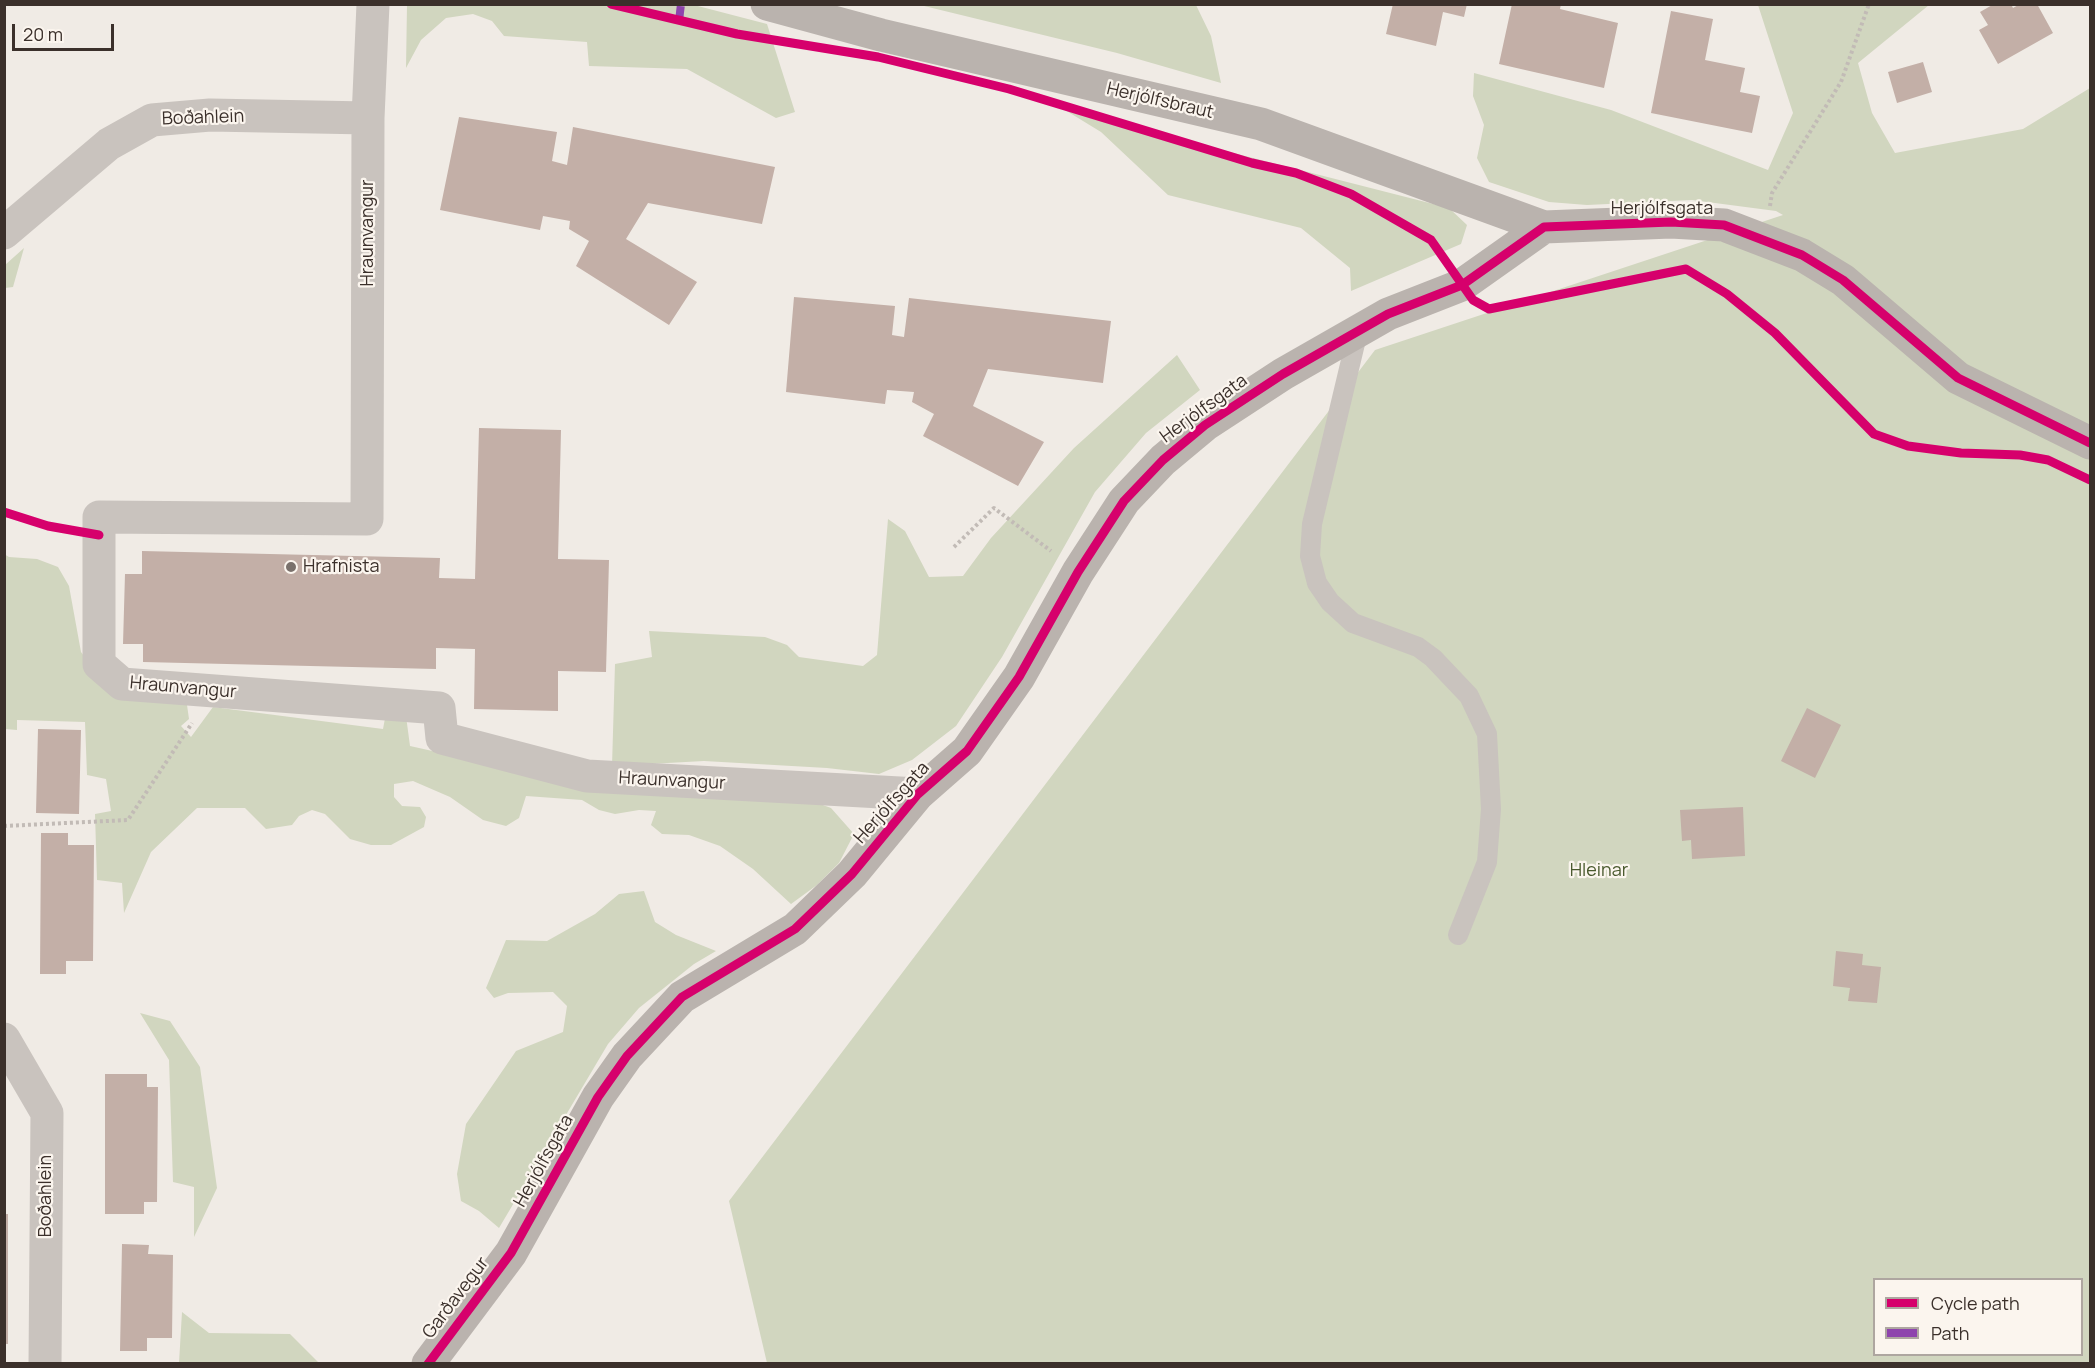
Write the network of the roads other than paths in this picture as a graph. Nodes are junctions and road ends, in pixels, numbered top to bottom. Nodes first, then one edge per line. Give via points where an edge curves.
1 (373, 4) edge
2 (767, 4) edge
3 (368, 118) junction
4 (1544, 227) junction
5 (4, 233) edge
6 (1358, 331) junction
7 (2091, 443) edge
8 (918, 794) junction
9 (1458, 935) dead end
10 (4, 1039) edge
11 (511, 1253) joint
12 (45, 1364) edge
13 (429, 1364) edge

1 - 3 street, Hraunvangur
2 - 4 street, Herjólfsbraut via 881,35 1261,124
3 - 5 street, Boðahlein via 210,115 152,120 109,144
3 - 8 street, Hraunvangur via 367,519 99,517 99,664 122,684 439,708 442,738 587,776
4 - 6 street, Herjólfsgata via 1462,285 1388,314
4 - 7 street, Herjólfsgata via 1724,225 1802,255 1843,280 1958,378
6 - 8 street, Herjólfsgata via 1204,425 1124,501 1078,572 1019,677 967,751
6 - 9 lane via 1312,524 1310,556 1317,583 1330,602 1353,623 1418,647 1433,658 1469,696 1487,734 1491,809 1487,862
8 - 11 street, Herjólfsgata via 852,874 795,929 682,997 627,1056 598,1097
10 - 12 street, Boðahlein via 47,1113
11 - 13 street, Garðavegur

